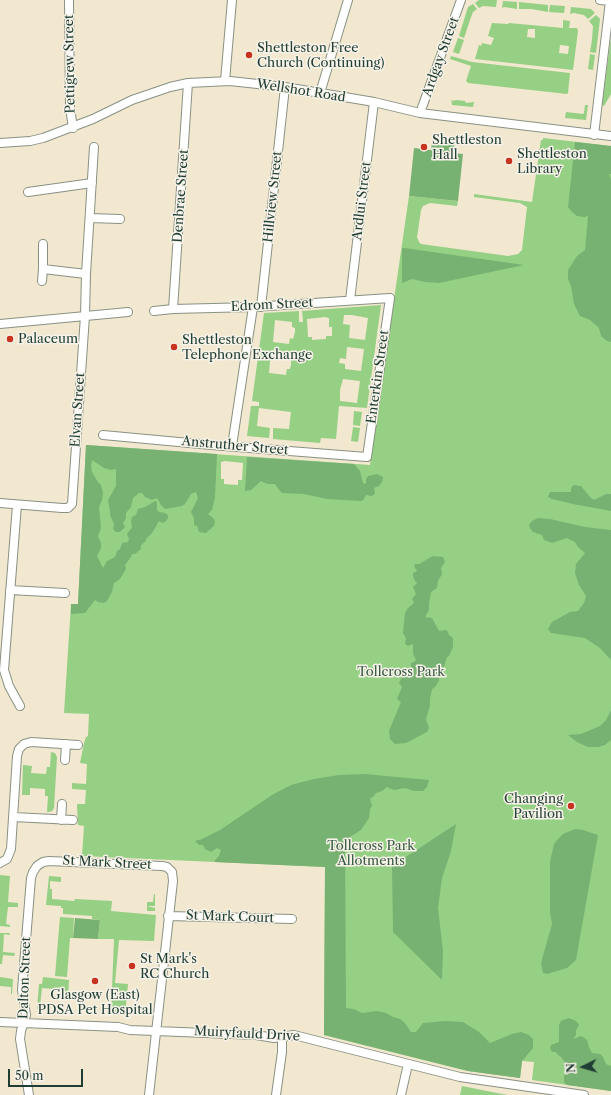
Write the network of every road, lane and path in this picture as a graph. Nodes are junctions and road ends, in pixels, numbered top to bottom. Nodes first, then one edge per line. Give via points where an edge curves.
1 (69, 0) edge
2 (232, 0) edge
3 (348, 0) edge
4 (461, 0) edge
5 (600, 0) edge
6 (611, 1) edge
7 (225, 81) junction
8 (188, 83) junction
9 (285, 87) junction
10 (320, 93) junction
11 (374, 102) junction
12 (420, 113) junction
13 (73, 128) junction
14 (594, 135) junction
15 (611, 136) edge
16 (0, 143) edge
17 (94, 147) dead end
18 (92, 183) junction
19 (28, 192) dead end
20 (90, 218) junction
21 (120, 219) dead end
22 (42, 244) dead end
23 (43, 269) junction
24 (86, 274) junction
25 (42, 281) dead end
26 (390, 298) joint
27 (350, 300) junction
28 (257, 307) junction
29 (174, 309) junction
30 (154, 311) dead end
31 (128, 312) dead end
32 (86, 316) junction
33 (0, 324) edge
34 (103, 435) dead end
35 (232, 446) junction
36 (367, 457) joint
37 (0, 503) edge
38 (17, 505) junction
39 (10, 590) junction
40 (64, 594) dead end
41 (20, 706) dead end
42 (66, 744) junction
43 (78, 745) dead end
44 (65, 760) dead end
45 (62, 804) dead end
46 (13, 817) junction
47 (61, 820) junction
48 (73, 820) dead end
49 (2, 862) edge
50 (40, 864) joint
51 (168, 916) junction
52 (292, 919) dead end
53 (0, 1022) edge
54 (24, 1023) junction
55 (156, 1030) junction
56 (282, 1037) junction
57 (408, 1064) junction
58 (533, 1092) edge
59 (28, 1095) edge
60 (148, 1095) edge
61 (276, 1095) edge
62 (401, 1095) edge
63 (584, 1095) edge

1 - 13 street, Pettigrew Street via 70,108
2 - 7 street
3 - 10 street
4 - 12 street, Ardgay Street
5 - 6 street
6 - 14 street
7 - 8 street, Wellshot Road
7 - 9 street, Wellshot Road
8 - 13 street, Wellshot Road via 132,100
8 - 29 street, Denbrae Street
9 - 10 street, Wellshot Road
9 - 28 street, Hillview Street
10 - 11 street, Wellshot Road
11 - 12 street, Wellshot Road
11 - 27 street, Ardlui Street
12 - 14 street, Wellshot Road
13 - 16 street, Wellshot Road via 30,141
14 - 15 street, Wellshot Road
17 - 18 street, Elvan Street
18 - 19 street
18 - 20 street, Elvan Street
20 - 21 street
20 - 24 street, Elvan Street
22 - 23 street
23 - 24 street
23 - 25 street
24 - 32 street, Elvan Street
26 - 27 street, Edrom Street
26 - 36 street, Enterkin Street
27 - 28 street, Edrom Street
28 - 29 street, Edrom Street
28 - 35 street, Hillview Street
29 - 30 street, Edrom Street
31 - 32 street
32 - 33 street
32 - 38 street, Elvan Street via 72,504 68,508
34 - 35 street, Anstruther Street
35 - 36 street, Anstruther Street
37 - 38 street
38 - 39 street
39 - 40 street
39 - 41 street via 4,670
42 - 43 street
42 - 44 street
42 - 46 street via 31,742 19,748
45 - 47 street
46 - 47 street
46 - 49 street via 10,853
47 - 48 street
50 - 51 street, St Mark Street via 49,861 167,867 172,872 173,881
50 - 54 street, Dalton Street via 31,878 22,990 26,1015
51 - 52 street, St Mark Court
51 - 55 street
53 - 54 street, Muiryfauld Drive
54 - 55 street, Muiryfauld Drive
54 - 59 street, Dalton Street via 20,1039
55 - 56 street, Muiryfauld Drive
55 - 60 street
56 - 57 street, Muiryfauld Drive via 300,1036
56 - 61 street
57 - 58 street, Muiryfauld Drive
57 - 62 street
58 - 63 street, Muiryfauld Drive

